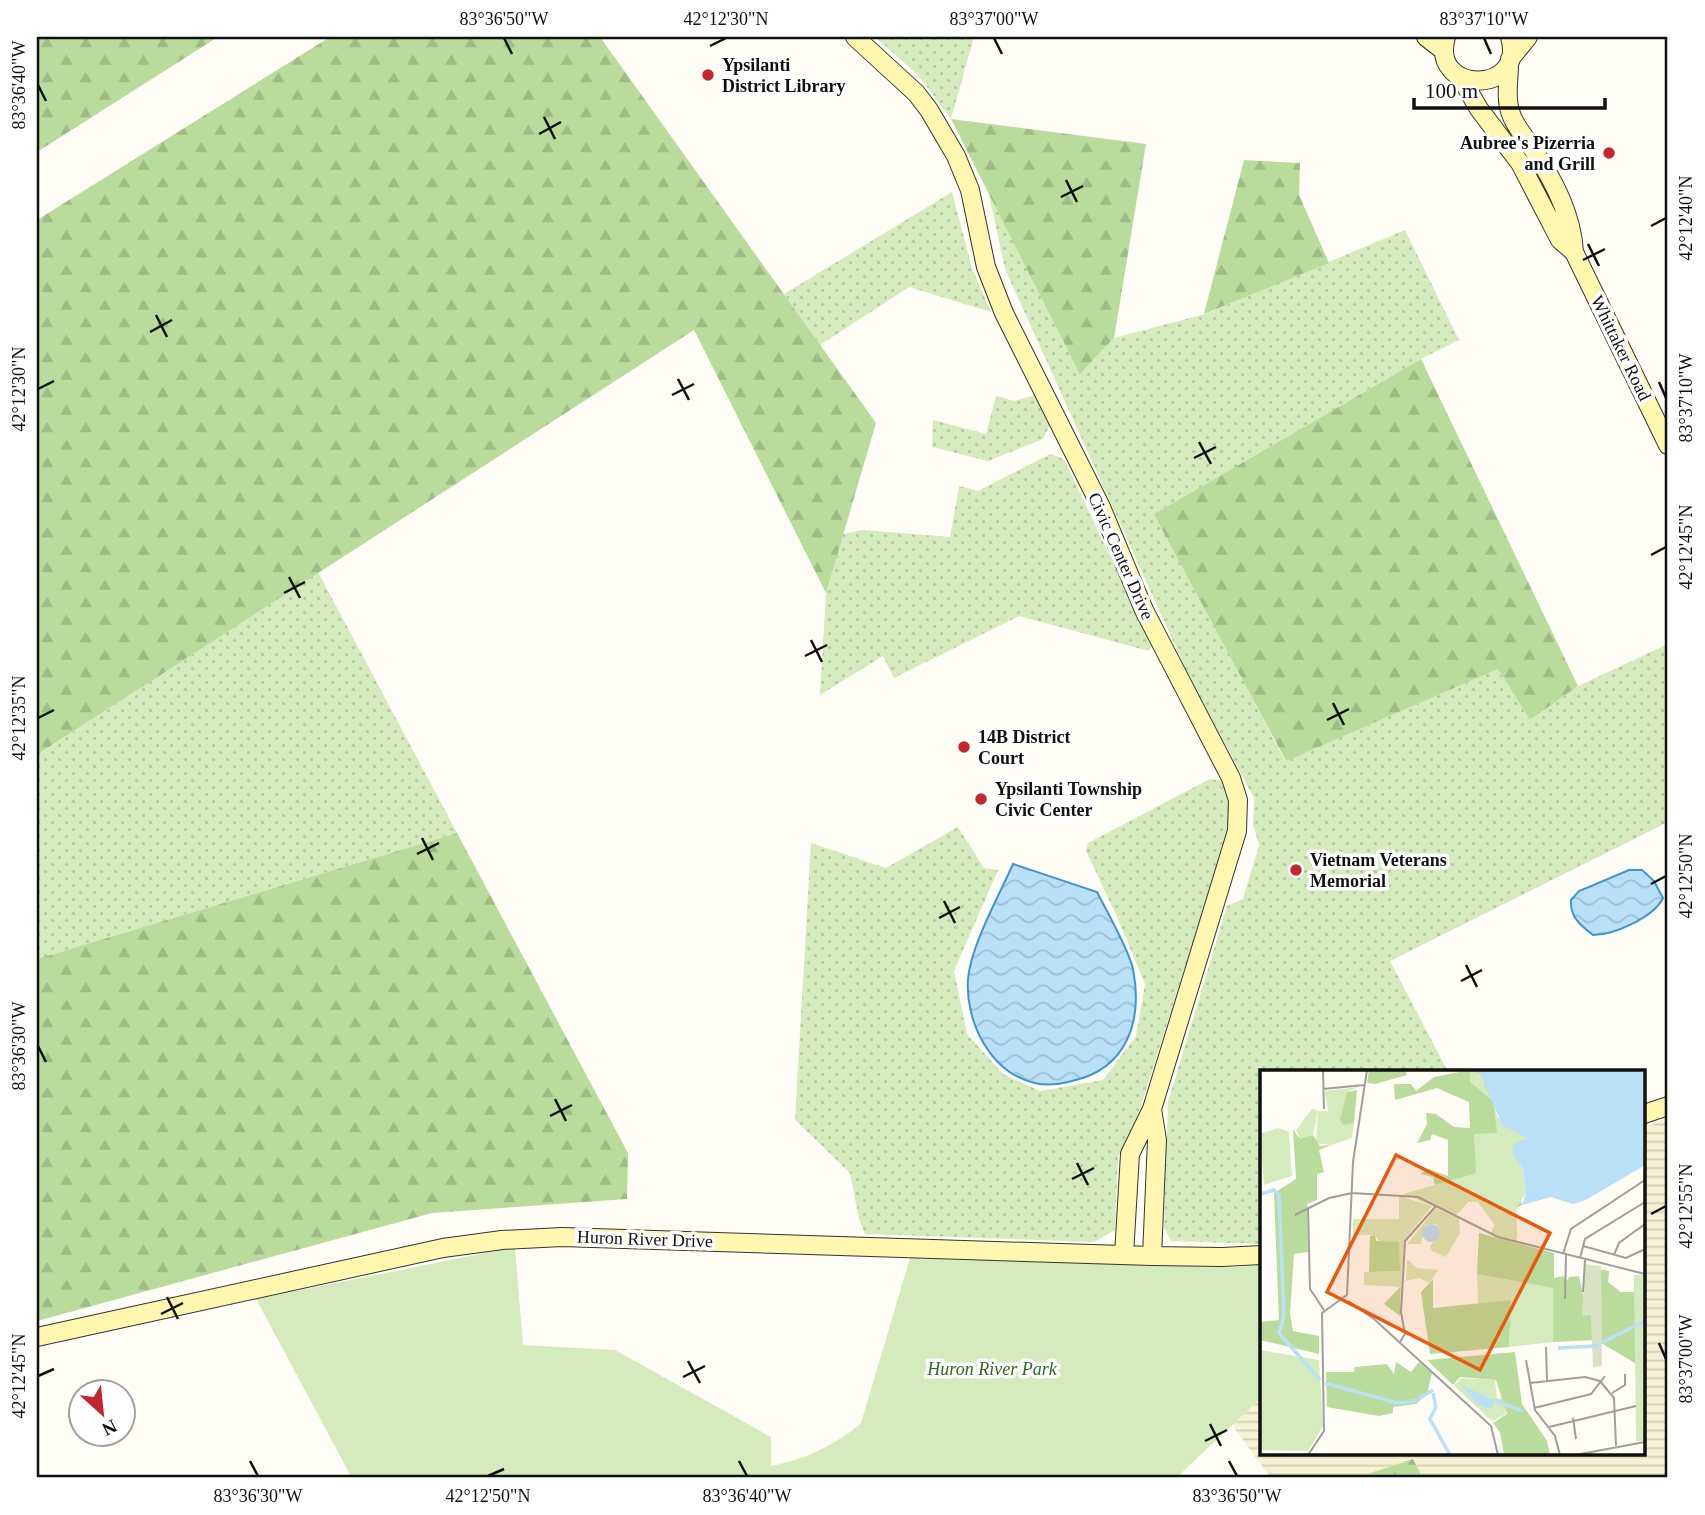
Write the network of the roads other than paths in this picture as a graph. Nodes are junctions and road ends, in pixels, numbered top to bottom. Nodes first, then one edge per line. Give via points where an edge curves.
1 (855, 37) edge
2 (1426, 37) edge
3 (1510, 37) edge
4 (1528, 37) edge
5 (1445, 44) edge
6 (1510, 62) junction
7 (1461, 78) junction
8 (1574, 252) junction
9 (1668, 445) edge
10 (1668, 1106) edge
11 (1152, 1109) junction
12 (1646, 1113) edge
13 (1124, 1255) junction
14 (1260, 1255) edge
15 (1152, 1256) junction
16 (37, 1337) edge

1 - 11 main road, Civic Center Drive via 916,93 956,156 970,190 986,267 1004,313 1238,800 1237,831
2 - 5 main road
3 - 6 main road, Whittaker Road
4 - 6 main road
5 - 7 main road, Whittaker Road via 1450,68
6 - 7 main road via 1494,78 1478,83
6 - 8 main road, Whittaker Road via 1512,117 1544,165 1568,214
7 - 8 main road, Whittaker Road via 1520,163 1560,240
8 - 9 main road, Whittaker Road
10 - 12 main road
11 - 13 main road, Civic Center Drive via 1130,1154
11 - 15 main road, Civic Center Drive via 1157,1140
13 - 15 main road, Huron River Drive
13 - 16 main road, Huron River Drive via 562,1237 502,1240 443,1248
14 - 15 main road, Huron River Drive

